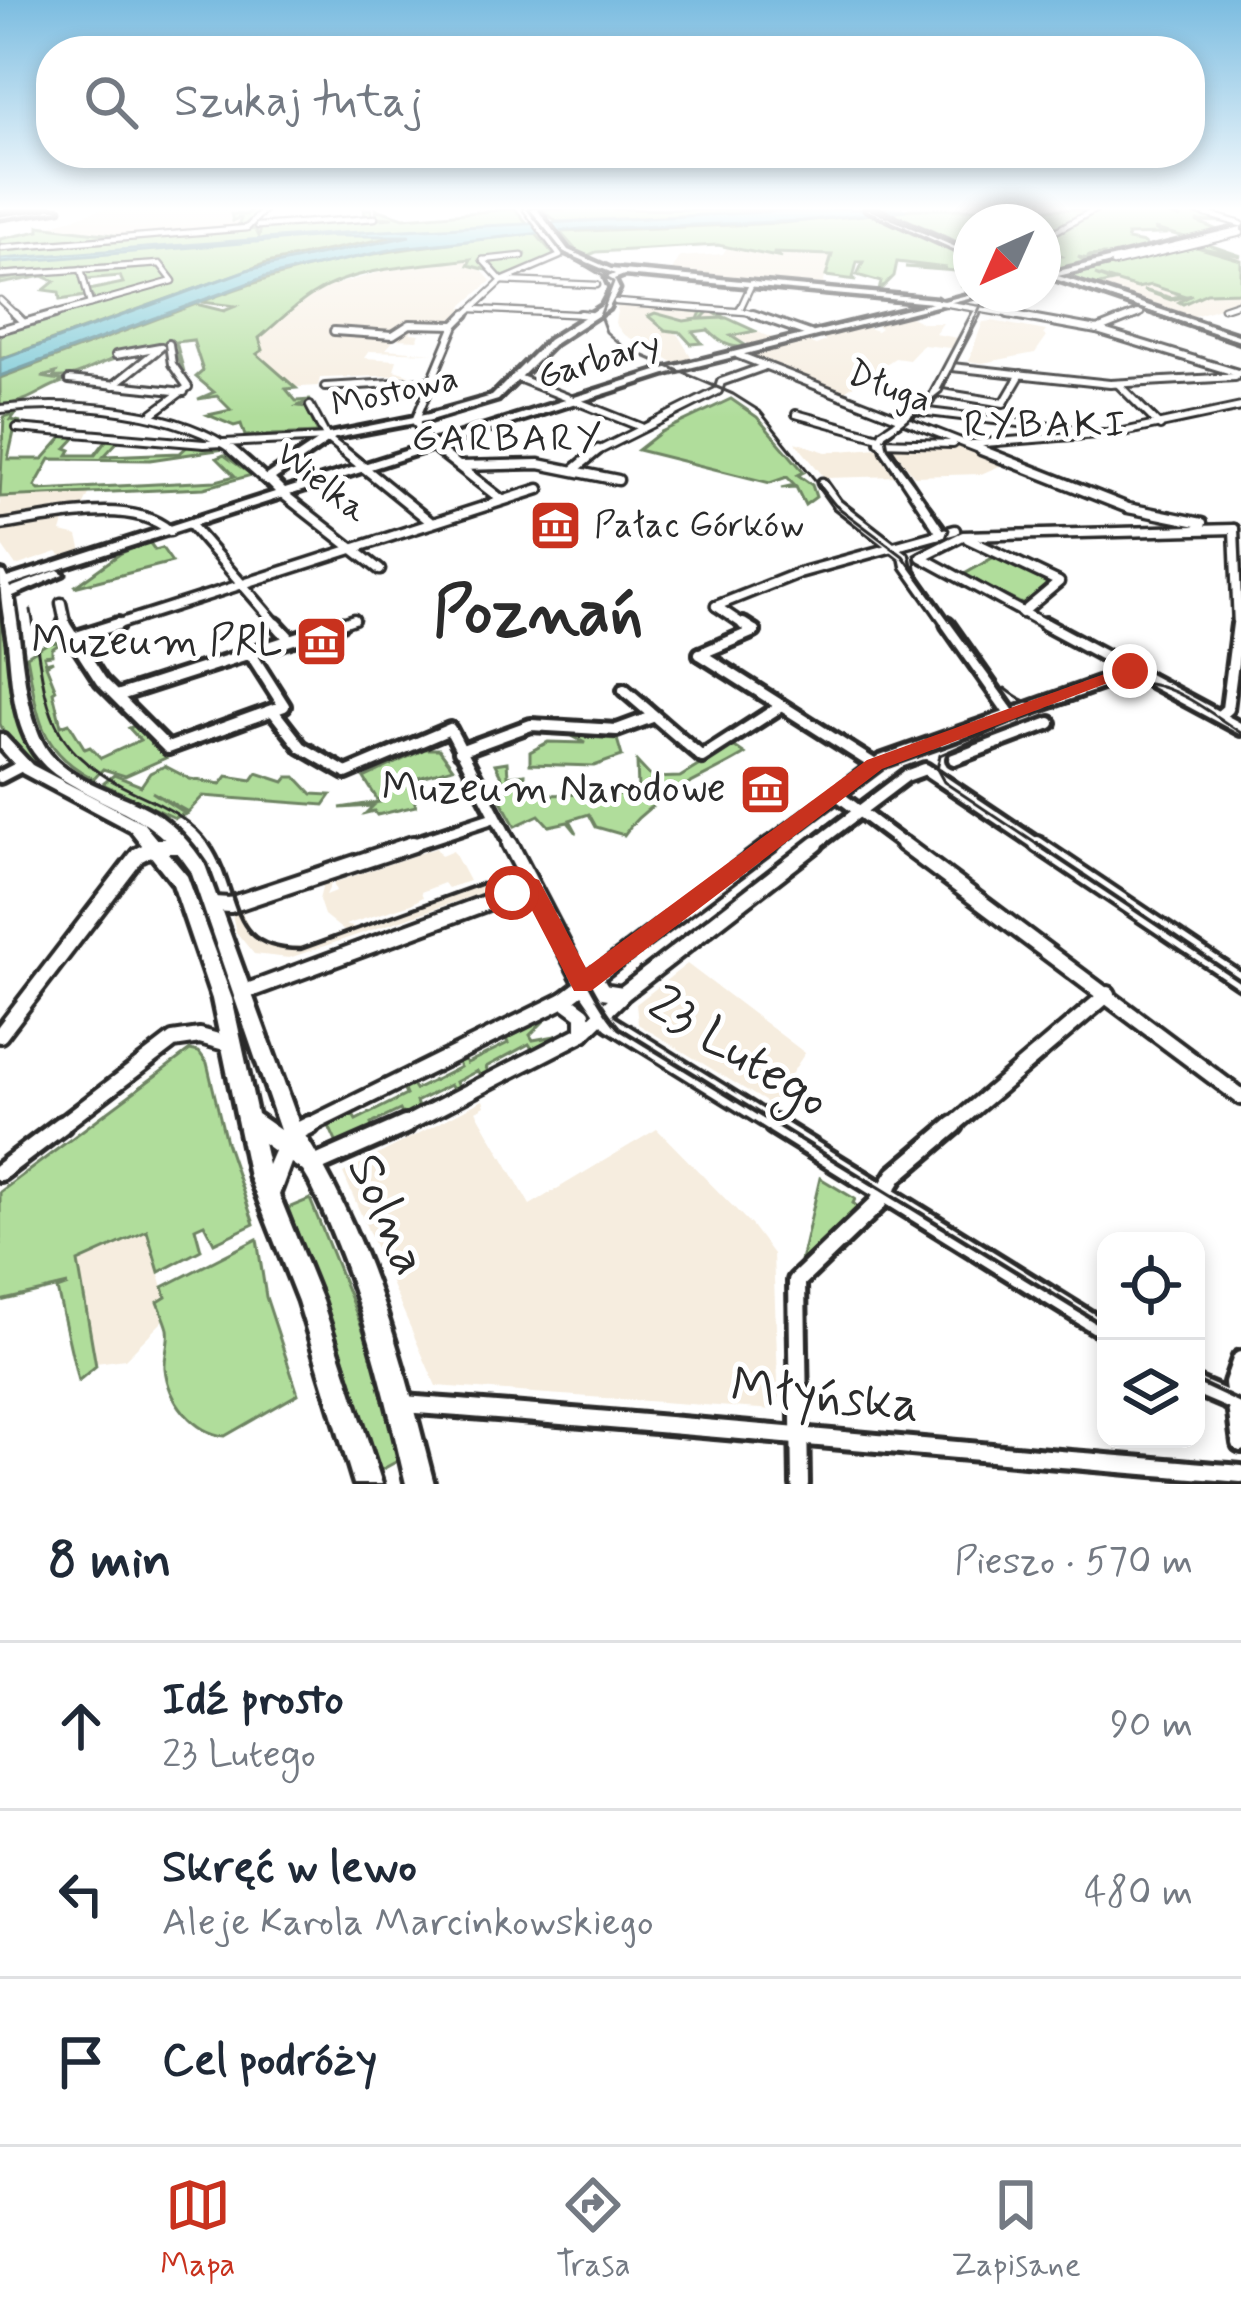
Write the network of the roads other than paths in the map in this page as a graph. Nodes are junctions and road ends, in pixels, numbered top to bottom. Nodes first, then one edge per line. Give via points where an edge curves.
1 (84, 278) edge
2 (171, 278) edge
3 (500, 278) edge
4 (507, 278) edge
5 (610, 278) edge
6 (688, 278) edge
7 (502, 281) junction
8 (752, 283) junction
9 (1061, 283) edge
10 (1061, 283) edge
11 (597, 285) dead end
12 (953, 297) edge
13 (0, 300) edge
14 (953, 300) edge
15 (616, 302) dead end
16 (1241, 302) edge
17 (91, 304) junction
18 (934, 304) junction
19 (953, 307) edge
20 (1223, 308) dead end
21 (473, 309) junction
22 (739, 311) junction
23 (978, 312) edge
24 (984, 312) edge
25 (1141, 313) junction
26 (556, 315) junction
27 (590, 315) junction
28 (23, 322) junction
29 (577, 324) junction
30 (455, 325) junction
31 (0, 330) edge
32 (1097, 330) junction
33 (334, 331) dead end
34 (810, 334) junction
35 (1241, 342) edge
36 (166, 346) junction
37 (116, 355) dead end
38 (738, 355) junction
39 (763, 367) junction
40 (952, 367) junction
41 (1021, 374) junction
42 (1241, 375) edge
43 (518, 378) junction
44 (69, 380) dead end
45 (428, 381) junction
46 (1118, 383) junction
47 (114, 385) junction
48 (325, 387) dead end
49 (184, 392) junction
50 (935, 392) junction
51 (575, 400) junction
52 (310, 406) dead end
53 (1241, 407) edge
54 (0, 411) edge
55 (917, 411) junction
56 (152, 414) junction
57 (796, 414) dead end
58 (898, 420) junction
59 (415, 421) junction
60 (1160, 426) junction
61 (641, 427) junction
62 (17, 428) dead end
63 (1100, 435) junction
64 (327, 438) junction
65 (224, 440) junction
66 (879, 440) junction
67 (961, 444) junction
68 (431, 446) junction
69 (460, 466) junction
70 (364, 467) junction
71 (575, 469) junction
72 (618, 480) dead end
73 (267, 481) junction
74 (822, 483) dead end
75 (538, 490) dead end
76 (284, 494) junction
77 (502, 500) junction
78 (432, 523) junction
79 (190, 524) junction
80 (0, 525) edge
81 (1237, 529) edge
82 (170, 531) junction
83 (941, 533) junction
84 (959, 533) junction
85 (354, 549) junction
86 (896, 549) junction
87 (87, 559) junction
88 (380, 570) dead end
89 (242, 584) junction
90 (3, 590) edge
91 (62, 603) dead end
92 (1022, 613) junction
93 (354, 619) dead end
94 (288, 637) junction
95 (70, 639) junction
96 (249, 651) junction
97 (1135, 671) junction
98 (624, 690) dead end
99 (118, 696) junction
100 (781, 706) junction
101 (279, 708) junction
102 (1011, 715) junction
103 (1219, 716) junction
104 (652, 717) junction
105 (1042, 717) dead end
106 (1241, 729) edge
107 (0, 739) edge
108 (460, 751) junction
109 (898, 755) junction
110 (954, 760) dead end
111 (23, 765) junction
112 (874, 765) junction
113 (920, 771) junction
114 (0, 777) edge
115 (836, 794) junction
116 (861, 810) junction
117 (495, 817) junction
118 (178, 839) junction
119 (156, 846) junction
120 (531, 886) junction
121 (213, 904) junction
122 (588, 980) junction
123 (1241, 981) edge
124 (242, 993) junction
125 (624, 993) junction
126 (1108, 994) junction
127 (564, 1000) junction
128 (603, 1016) junction
129 (583, 1033) junction
130 (0, 1035) edge
131 (232, 1045) junction
132 (1241, 1096) edge
133 (250, 1121) junction
134 (289, 1142) junction
135 (314, 1165) junction
136 (0, 1172) edge
137 (883, 1193) junction
138 (268, 1194) junction
139 (1097, 1325) edge
140 (1241, 1360) edge
141 (1205, 1390) edge
142 (401, 1403) junction
143 (1236, 1403) junction
144 (801, 1436) junction
145 (1241, 1443) edge
146 (1241, 1474) edge
147 (368, 1484) edge
148 (420, 1484) edge
149 (800, 1484) edge

1 - 17 street
2 - 17 street
3 - 7 street
4 - 7 street
5 - 27 street, Mostowa via 614,291
6 - 8 street
7 - 11 street
7 - 21 street
8 - 18 street
8 - 22 street
9 - 25 street
10 - 35 street
12 - 18 street
13 - 28 street
14 - 18 street, Garbary
15 - 22 street
16 - 20 street
17 - 28 street
18 - 19 street
18 - 34 street, Garbary
21 - 26 street
21 - 30 street
22 - 34 street
23 - 40 street
24 - 32 street
25 - 32 street
25 - 35 street
26 - 27 street
26 - 29 street
27 - 29 street, Mostowa
28 - 31 street
29 - 43 street, Mostowa
30 - 33 street via 410,325 393,335
30 - 45 street
32 - 42 street
34 - 38 street, Garbary
36 - 37 street
36 - 47 street
36 - 49 street
38 - 39 street, Długa
38 - 51 street, Garbary
39 - 58 street, Długa
39 - 61 street
40 - 41 street
40 - 50 street
41 - 46 street
41 - 50 street via 1004,404
42 - 46 street
43 - 51 street
43 - 59 street, Mostowa via 492,399
44 - 47 street
45 - 48 street
45 - 59 street
46 - 60 street
47 - 49 street
49 - 56 street
50 - 55 street
51 - 61 street
51 - 68 street, Garbary
52 - 64 street
53 - 60 street
54 - 56 street
55 - 58 street
55 - 63 street
56 - 65 street
57 - 66 street
58 - 66 street
58 - 67 street, Długa
59 - 64 street, Mostowa
59 - 68 street
60 - 63 street
61 - 71 street
62 - 65 street
63 - 67 street
64 - 65 street
64 - 70 street
64 - 73 street, Mostowa
65 - 73 street, Wielka
66 - 67 street
66 - 83 street
67 - 81 street, Długa via 1136,510
68 - 69 street
68 - 70 street, Garbary
69 - 71 street
69 - 77 street
70 - 76 street, Garbary
70 - 78 street
71 - 72 street
73 - 76 street, Wielka
74 - 86 street
75 - 77 street
76 - 79 street, Garbary
76 - 85 street, Wielka
77 - 78 street
78 - 85 street
79 - 82 street, Garbary
79 - 89 street
80 - 82 street via 152,516
81 - 84 street
81 - 103 street via 1238,629 1227,709
82 - 87 street, Garbary
83 - 84 street
83 - 86 street
84 - 92 street via 1059,582
84 - 92 street via 921,557
85 - 88 street, Wielka
85 - 89 street
86 - 100 street via 805,571 716,606 754,631 700,654
86 - 102 street
87 - 90 street, Garbary
87 - 90 street, Garbary via 32,586
89 - 94 street
89 - 95 street
90 - 118 street via 42,754
91 - 95 street
92 - 97 street
93 - 94 street
94 - 96 street
95 - 99 street
96 - 99 street
96 - 101 street
97 - 102 street
97 - 103 street
98 - 104 street
99 - 101 street via 167,748
100 - 104 street via 702,757
100 - 112 street
101 - 108 street, 23 Lutego via 302,747 346,773 450,729
102 - 109 street
103 - 106 street
104 - 108 street via 617,730 539,725
105 - 110 street via 1050,723
107 - 111 street
108 - 117 street, 23 Lutego
109 - 112 street
109 - 113 street
111 - 114 street
111 - 119 street via 123,818
112 - 115 street
113 - 116 street
113 - 123 street
115 - 116 street
115 - 122 street
116 - 125 street
116 - 126 street
117 - 120 street, 23 Lutego
117 - 121 street via 236,904
118 - 119 street
118 - 121 street, Solna
119 - 130 street via 138,855
119 - 131 street via 190,900
120 - 122 street, 23 Lutego
120 - 124 street
121 - 124 street, Solna
122 - 125 street
122 - 127 street
122 - 128 street, 23 Lutego
124 - 134 street, Solna
125 - 128 street
126 - 132 street
126 - 137 street
127 - 129 street via 583,1014
127 - 134 street
128 - 129 street
128 - 137 street, 23 Lutego
129 - 135 street
131 - 133 street
131 - 136 street via 200,1036 173,1040
133 - 134 street
133 - 138 street
134 - 135 street
134 - 138 street
135 - 142 street, Solna via 371,1293
137 - 139 street, 23 Lutego
137 - 144 street via 796,1281
138 - 147 street
140 - 143 street
141 - 143 street
142 - 144 street, Młyńska
142 - 148 street, Solna
143 - 145 street
144 - 146 street, Młyńska
144 - 149 street

